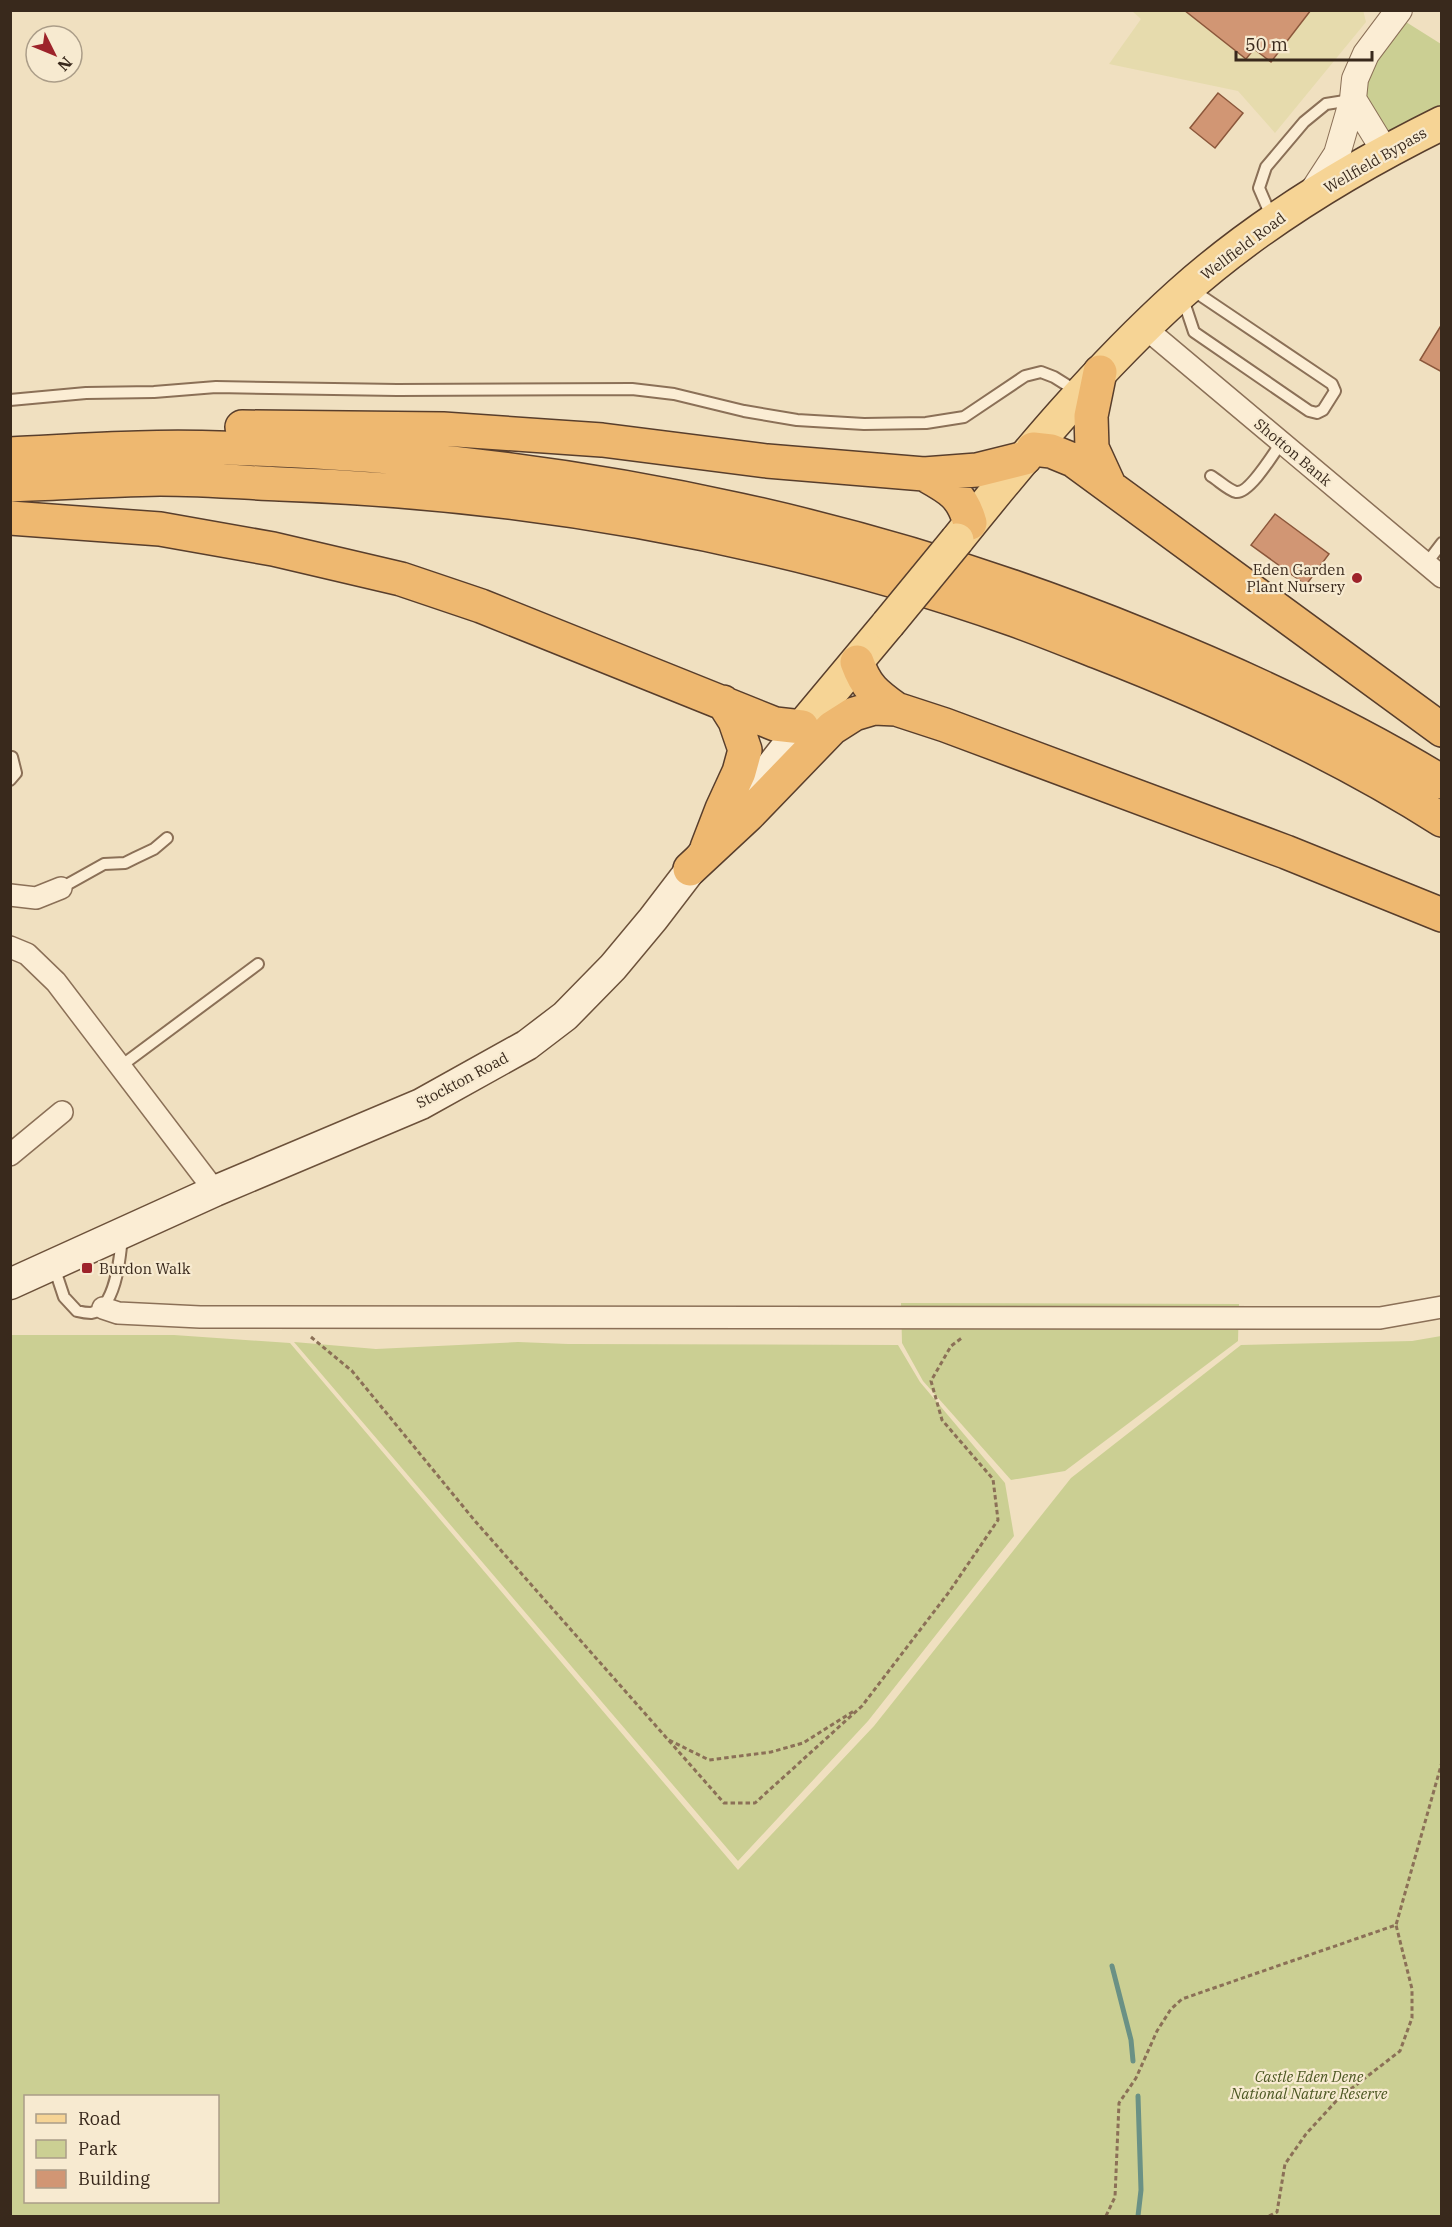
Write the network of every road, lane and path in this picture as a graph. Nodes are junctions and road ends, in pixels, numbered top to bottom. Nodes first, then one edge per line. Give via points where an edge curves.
1 (1399, 10) edge
2 (1353, 99) junction
3 (1442, 123) edge
4 (1386, 153) junction
5 (1308, 198) junction
6 (1274, 221) junction
7 (1185, 290) junction
8 (1144, 327) junction
9 (1090, 383) junction
10 (10, 400) edge
11 (1281, 443) junction
12 (10, 448) edge
13 (10, 454) edge
14 (1029, 454) junction
15 (924, 474) junction
16 (1211, 476) dead end
17 (10, 485) edge
18 (1109, 485) junction
19 (10, 518) edge
20 (963, 532) junction
21 (1442, 543) edge
22 (1434, 570) edge
23 (857, 662) junction
24 (723, 702) junction
25 (896, 709) junction
26 (802, 727) junction
27 (1442, 730) edge
28 (12, 757) dead end
29 (10, 780) edge
30 (1442, 782) edge
31 (1442, 820) edge
32 (167, 838) dead end
33 (699, 858) junction
34 (62, 888) joint
35 (10, 895) edge
36 (1442, 915) edge
37 (10, 947) edge
38 (258, 964) dead end
39 (121, 1066) junction
40 (62, 1112) dead end
41 (10, 1155) edge
42 (215, 1191) junction
43 (122, 1233) junction
44 (53, 1264) junction
45 (10, 1284) edge
46 (1442, 1307) edge
47 (103, 1308) junction
48 (287, 1317) junction
49 (988, 1317) junction
50 (862, 1706) junction
51 (668, 1739) junction
52 (1442, 1762) edge
53 (1396, 1925) junction
54 (1106, 2217) edge
55 (1269, 2217) edge

1 - 2 street, Wellfield Road via 1366,54 1355,79
2 - 4 street
2 - 5 street, Wellfield Road via 1337,154
2 - 6 lane via 1326,104 1304,122 1266,167 1259,188
3 - 4 main road, Wellfield Bypass
4 - 5 main road, Wellfield Bypass
5 - 6 main road, Wellfield Road
6 - 7 main road, Wellfield Road
7 - 7 lane via 1194,332 1309,411 1323,410 1335,391 1332,384
7 - 8 main road, Wellfield Road
8 - 9 main road, Wellfield Road
8 - 11 street, Shotton Bank
9 - 10 lane via 1041,372 1025,376 964,417 926,423 864,424 797,420 632,389 216,387
9 - 14 main road, Wellfield Road
9 - 18 highway via 1092,448
11 - 16 lane via 1243,491 1236,492
11 - 22 street, Shotton Bank
12 - 15 highway via 54,437 215,427 443,429 602,440 767,461
13 - 30 highway via 140,448 400,457 515,469 759,513 1006,583 1103,619 1323,717
14 - 15 highway via 977,470
14 - 18 highway via 1051,451 1073,460
14 - 20 main road, Wellfield Road
15 - 20 highway via 961,499
17 - 31 highway via 163,479 356,487 511,502 731,540 877,576 1004,616 1167,679 1297,740
18 - 27 highway
19 - 24 highway via 160,530 273,549 401,579 481,606
20 - 23 main road, Wellfield Road, bridge
21 - 22 lane
23 - 25 highway via 874,694
23 - 26 main road, Wellfield Road
24 - 26 highway via 776,724
24 - 33 highway via 745,750 739,772
25 - 33 highway via 874,708 854,714 832,728 748,815
25 - 36 highway via 1286,852
26 - 33 main road, Stockton Road
28 - 29 lane via 16,773
32 - 34 lane via 125,863 104,864
33 - 42 main road, Stockton Road via 613,967 565,1016 527,1044 421,1104
34 - 35 street via 36,898
37 - 39 street via 27,954 56,982
38 - 39 lane
39 - 42 street
40 - 41 street
42 - 43 main road, Stockton Road
43 - 44 main road, Stockton Road
43 - 47 lane via 119,1261
44 - 45 main road, Stockton Road
44 - 47 lane via 64,1298 77,1311 91,1313
46 - 49 street via 1380,1318
47 - 48 street via 117,1313
48 - 49 street
48 - 51 path via 352,1371 475,1521
49 - 50 path via 951,1346 931,1381 942,1420 993,1479 998,1520
50 - 51 path via 803,1743 771,1752 709,1760
50 - 51 path via 755,1803 724,1803
52 - 53 path
53 - 54 path via 1182,1999 1171,2009 1119,2103 1115,2196
53 - 55 path via 1412,1989 1412,2018 1400,2051 1338,2099 1306,2134 1285,2164 1277,2212

